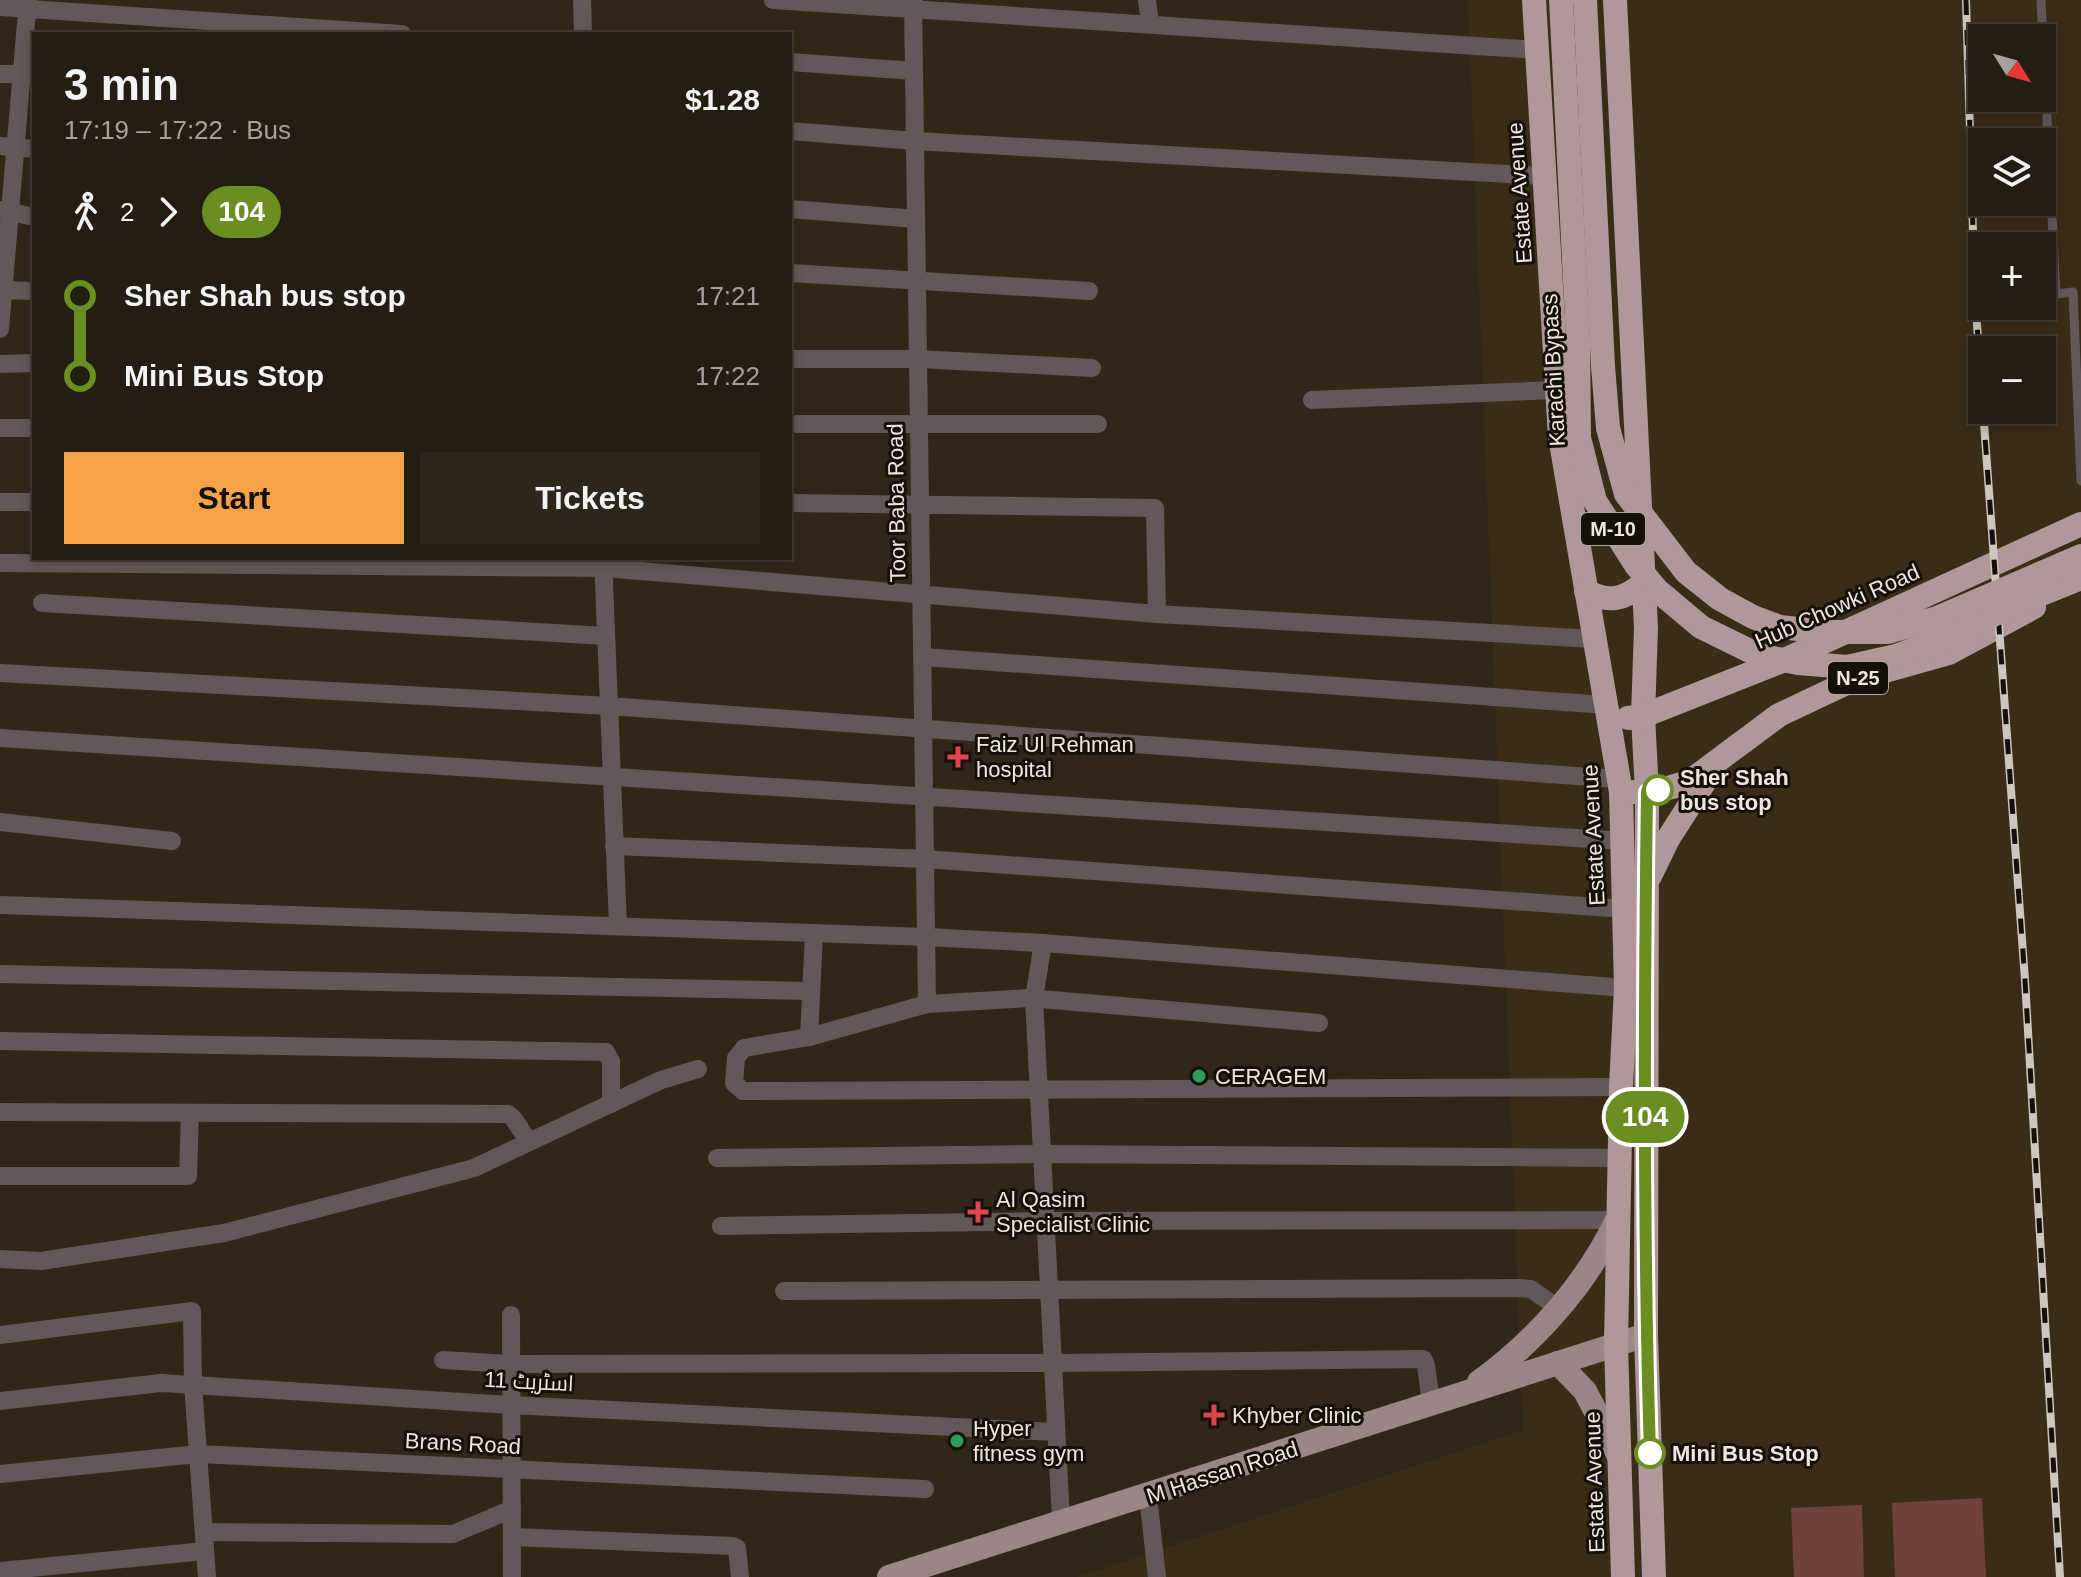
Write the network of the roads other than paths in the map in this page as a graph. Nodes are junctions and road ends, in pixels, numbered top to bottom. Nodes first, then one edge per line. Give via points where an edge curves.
1 (582, 0) edge
2 (773, 0) edge
3 (1147, 0) edge
4 (1534, 0) edge
5 (1561, 0) edge
6 (1585, 0) edge
7 (1615, 0) edge
8 (2041, 0) edge
9 (28, 3) edge
10 (913, 4) edge
11 (0, 7) edge
12 (1150, 24) junction
13 (378, 32) edge
14 (583, 32) edge
15 (1536, 50) junction
16 (792, 62) edge
17 (914, 71) junction
18 (0, 74) edge
19 (28, 74) edge
20 (792, 131) edge
21 (915, 141) junction
22 (17, 147) edge
23 (1544, 176) junction
24 (792, 209) edge
25 (5, 210) edge
26 (32, 217) edge
27 (916, 219) junction
28 (792, 273) edge
29 (917, 279) junction
30 (2, 290) edge
31 (32, 291) edge
32 (1089, 291) dead end
33 (2077, 292) edge
34 (0, 329) edge
35 (792, 359) edge
36 (918, 359) junction
37 (32, 363) edge
38 (0, 364) edge
39 (1092, 368) dead end
40 (1557, 390) junction
41 (1312, 400) dead end
42 (792, 424) edge
43 (919, 424) junction
44 (1098, 424) dead end
45 (0, 428) edge
46 (32, 428) edge
47 (2081, 481) edge
48 (0, 502) edge
49 (32, 502) edge
50 (792, 503) edge
51 (920, 505) junction
52 (2081, 524) edge
53 (2081, 556) edge
54 (0, 563) edge
55 (604, 563) edge
56 (2081, 578) edge
57 (1643, 583) junction
58 (2081, 588) edge
59 (1586, 591) junction
60 (922, 596) junction
61 (42, 603) dead end
62 (1157, 614) junction
63 (606, 636) junction
64 (1594, 639) junction
65 (923, 657) junction
66 (0, 673) edge
67 (609, 706) junction
68 (1608, 713) junction
69 (1643, 716) junction
70 (924, 729) junction
71 (0, 738) edge
72 (1718, 761) junction
73 (612, 778) junction
74 (1620, 785) junction
75 (1647, 792) junction
76 (924, 796) junction
77 (0, 822) edge
78 (172, 841) dead end
79 (1624, 841) junction
80 (614, 846) junction
81 (925, 859) junction
82 (1646, 884) junction
83 (0, 905) edge
84 (1624, 909) junction
85 (618, 926) junction
86 (814, 933) junction
87 (926, 937) junction
88 (1043, 943) junction
89 (0, 974) edge
90 (1626, 988) junction
91 (811, 991) junction
92 (1034, 998) junction
93 (927, 1004) junction
94 (1319, 1023) dead end
95 (809, 1037) junction
96 (0, 1041) edge
97 (698, 1069) dead end
98 (1621, 1087) junction
99 (1039, 1089) junction
100 (611, 1104) junction
101 (0, 1112) edge
102 (190, 1113) junction
103 (529, 1142) junction
104 (1042, 1154) junction
105 (717, 1158) dead end
106 (1619, 1158) junction
107 (0, 1176) edge
108 (1617, 1220) junction
109 (1045, 1221) junction
110 (721, 1226) dead end
111 (0, 1259) edge
112 (784, 1291) dead end
113 (1049, 1292) junction
114 (1558, 1308) junction
115 (511, 1315) dead end
116 (0, 1335) edge
117 (1646, 1335) junction
118 (1616, 1345) junction
119 (443, 1360) dead end
120 (1053, 1363) junction
121 (1558, 1363) junction
122 (511, 1364) junction
123 (193, 1384) junction
124 (1464, 1393) junction
125 (0, 1401) edge
126 (1431, 1404) junction
127 (511, 1405) junction
128 (1056, 1432) junction
129 (198, 1454) junction
130 (1619, 1456) junction
131 (511, 1469) junction
132 (0, 1474) edge
133 (925, 1489) dead end
134 (1148, 1496) junction
135 (512, 1509) junction
136 (1061, 1520) junction
137 (512, 1537) junction
138 (205, 1542) junction
139 (0, 1571) edge
140 (207, 1577) edge
141 (511, 1577) edge
142 (740, 1577) edge
143 (889, 1577) edge
144 (1157, 1577) edge
145 (1623, 1577) edge
146 (1654, 1577) edge

1 - 14 street
2 - 10 street
3 - 12 street
4 - 15 highway, Estate Avenue
5 - 56 highway, Karachi Bypass / M-10, bridge via 1579,438 1595,501 1657,590 1701,627 1758,655 1847,667 1950,636
6 - 53 highway, M-10, bridge via 1608,428 1626,494 1686,572 1720,599 1780,627 1888,632 1937,618
7 - 57 highway
8 - 33 lane via 2056,294
9 - 11 street
9 - 13 street
9 - 19 street
10 - 12 street
10 - 17 street, Toor Baba Road
12 - 15 street
15 - 23 highway, Estate Avenue
16 - 17 street
17 - 21 street, Toor Baba Road
18 - 19 street
19 - 22 street
20 - 21 street
21 - 23 street
21 - 27 street, Toor Baba Road
22 - 25 street
23 - 40 highway, Estate Avenue
24 - 27 street
25 - 26 street
25 - 30 street
27 - 29 street, Toor Baba Road
28 - 29 street
29 - 32 street
29 - 36 street, Toor Baba Road
30 - 31 street
30 - 34 street
33 - 47 lane
35 - 36 street
36 - 39 street
36 - 43 street, Toor Baba Road
37 - 38 street
40 - 41 street
40 - 59 highway, Estate Avenue
42 - 43 street
43 - 44 street
43 - 51 street, Toor Baba Road
45 - 46 street
48 - 49 street
50 - 51 street
51 - 60 street, Toor Baba Road
51 - 62 street via 1155,508
52 - 69 highway, Hub Chowki Road / N-25 via 1782,661
54 - 55 street
55 - 60 street
55 - 63 street
57 - 59 highway via 1616,599
57 - 69 highway
58 - 72 highway, N-25 via 2021,613 1949,653 1828,691 1779,715
59 - 64 highway, Estate Avenue
60 - 62 street
60 - 65 street, Toor Baba Road
61 - 63 street
62 - 64 street
63 - 67 street
64 - 68 highway, Estate Avenue
65 - 68 street
65 - 70 street, Toor Baba Road
66 - 67 street
67 - 70 street
67 - 73 street
68 - 69 highway, Hub Chowki Road / N-25
68 - 74 highway, Estate Avenue
69 - 75 highway
70 - 74 street
70 - 76 street, Toor Baba Road
71 - 73 street
72 - 75 highway, N-25 via 1681,785
72 - 82 highway
73 - 76 street
73 - 80 street
74 - 75 highway, N-25
74 - 79 highway, Estate Avenue
75 - 82 highway
76 - 79 street
76 - 81 street, Toor Baba Road
77 - 78 street
79 - 84 highway, Estate Avenue
80 - 81 street
80 - 85 street
81 - 84 street
81 - 87 street, Toor Baba Road
82 - 117 highway
83 - 85 street
84 - 90 highway, Estate Avenue
85 - 86 street
86 - 87 street
86 - 91 street
87 - 88 street
87 - 93 street, Toor Baba Road
88 - 90 street
88 - 92 street
89 - 91 street
90 - 98 highway, Estate Avenue
91 - 95 street
92 - 93 street
92 - 94 street
92 - 99 street
93 - 95 street
95 - 99 street via 744,1048 736,1058 734,1083 743,1091
96 - 100 street via 606,1052 611,1061
97 - 100 street
98 - 99 street
98 - 106 highway, Estate Avenue
99 - 104 street
100 - 103 street
101 - 102 street
102 - 103 street via 508,1114
102 - 107 street via 188,1176
103 - 111 street via 474,1168 224,1233 41,1261
104 - 105 street
104 - 106 street
104 - 109 street
106 - 108 highway, Estate Avenue
108 - 109 street
108 - 114 main road via 1602,1251
108 - 118 highway, Estate Avenue
109 - 110 street
109 - 113 street
112 - 113 street
113 - 114 street via 1520,1288 1531,1289
113 - 120 street
114 - 124 main road via 1532,1340
115 - 122 street
116 - 123 street via 192,1311
117 - 118 main road, M Hassan Road
117 - 146 highway
118 - 121 main road, M Hassan Road
118 - 130 highway, Estate Avenue
119 - 122 street
120 - 122 street
120 - 126 street via 1423,1359
120 - 128 street
121 - 124 main road, M Hassan Road
121 - 130 main road via 1585,1391
122 - 127 street
123 - 125 street, اسٹریٹ 11
123 - 127 street, اسٹریٹ 11
123 - 129 street
124 - 126 main road, M Hassan Road
126 - 134 main road, M Hassan Road
127 - 128 street, اسٹریٹ 11
127 - 131 street
128 - 136 street
129 - 131 street, Brans Road
129 - 132 street, Brans Road
129 - 138 street
130 - 145 highway, Estate Avenue
131 - 133 street, Brans Road
131 - 135 street
134 - 136 main road, M Hassan Road
134 - 144 street
135 - 137 street
135 - 138 street via 453,1534
136 - 143 main road, M Hassan Road
137 - 141 street
137 - 142 street via 733,1546
138 - 139 street
138 - 140 street

